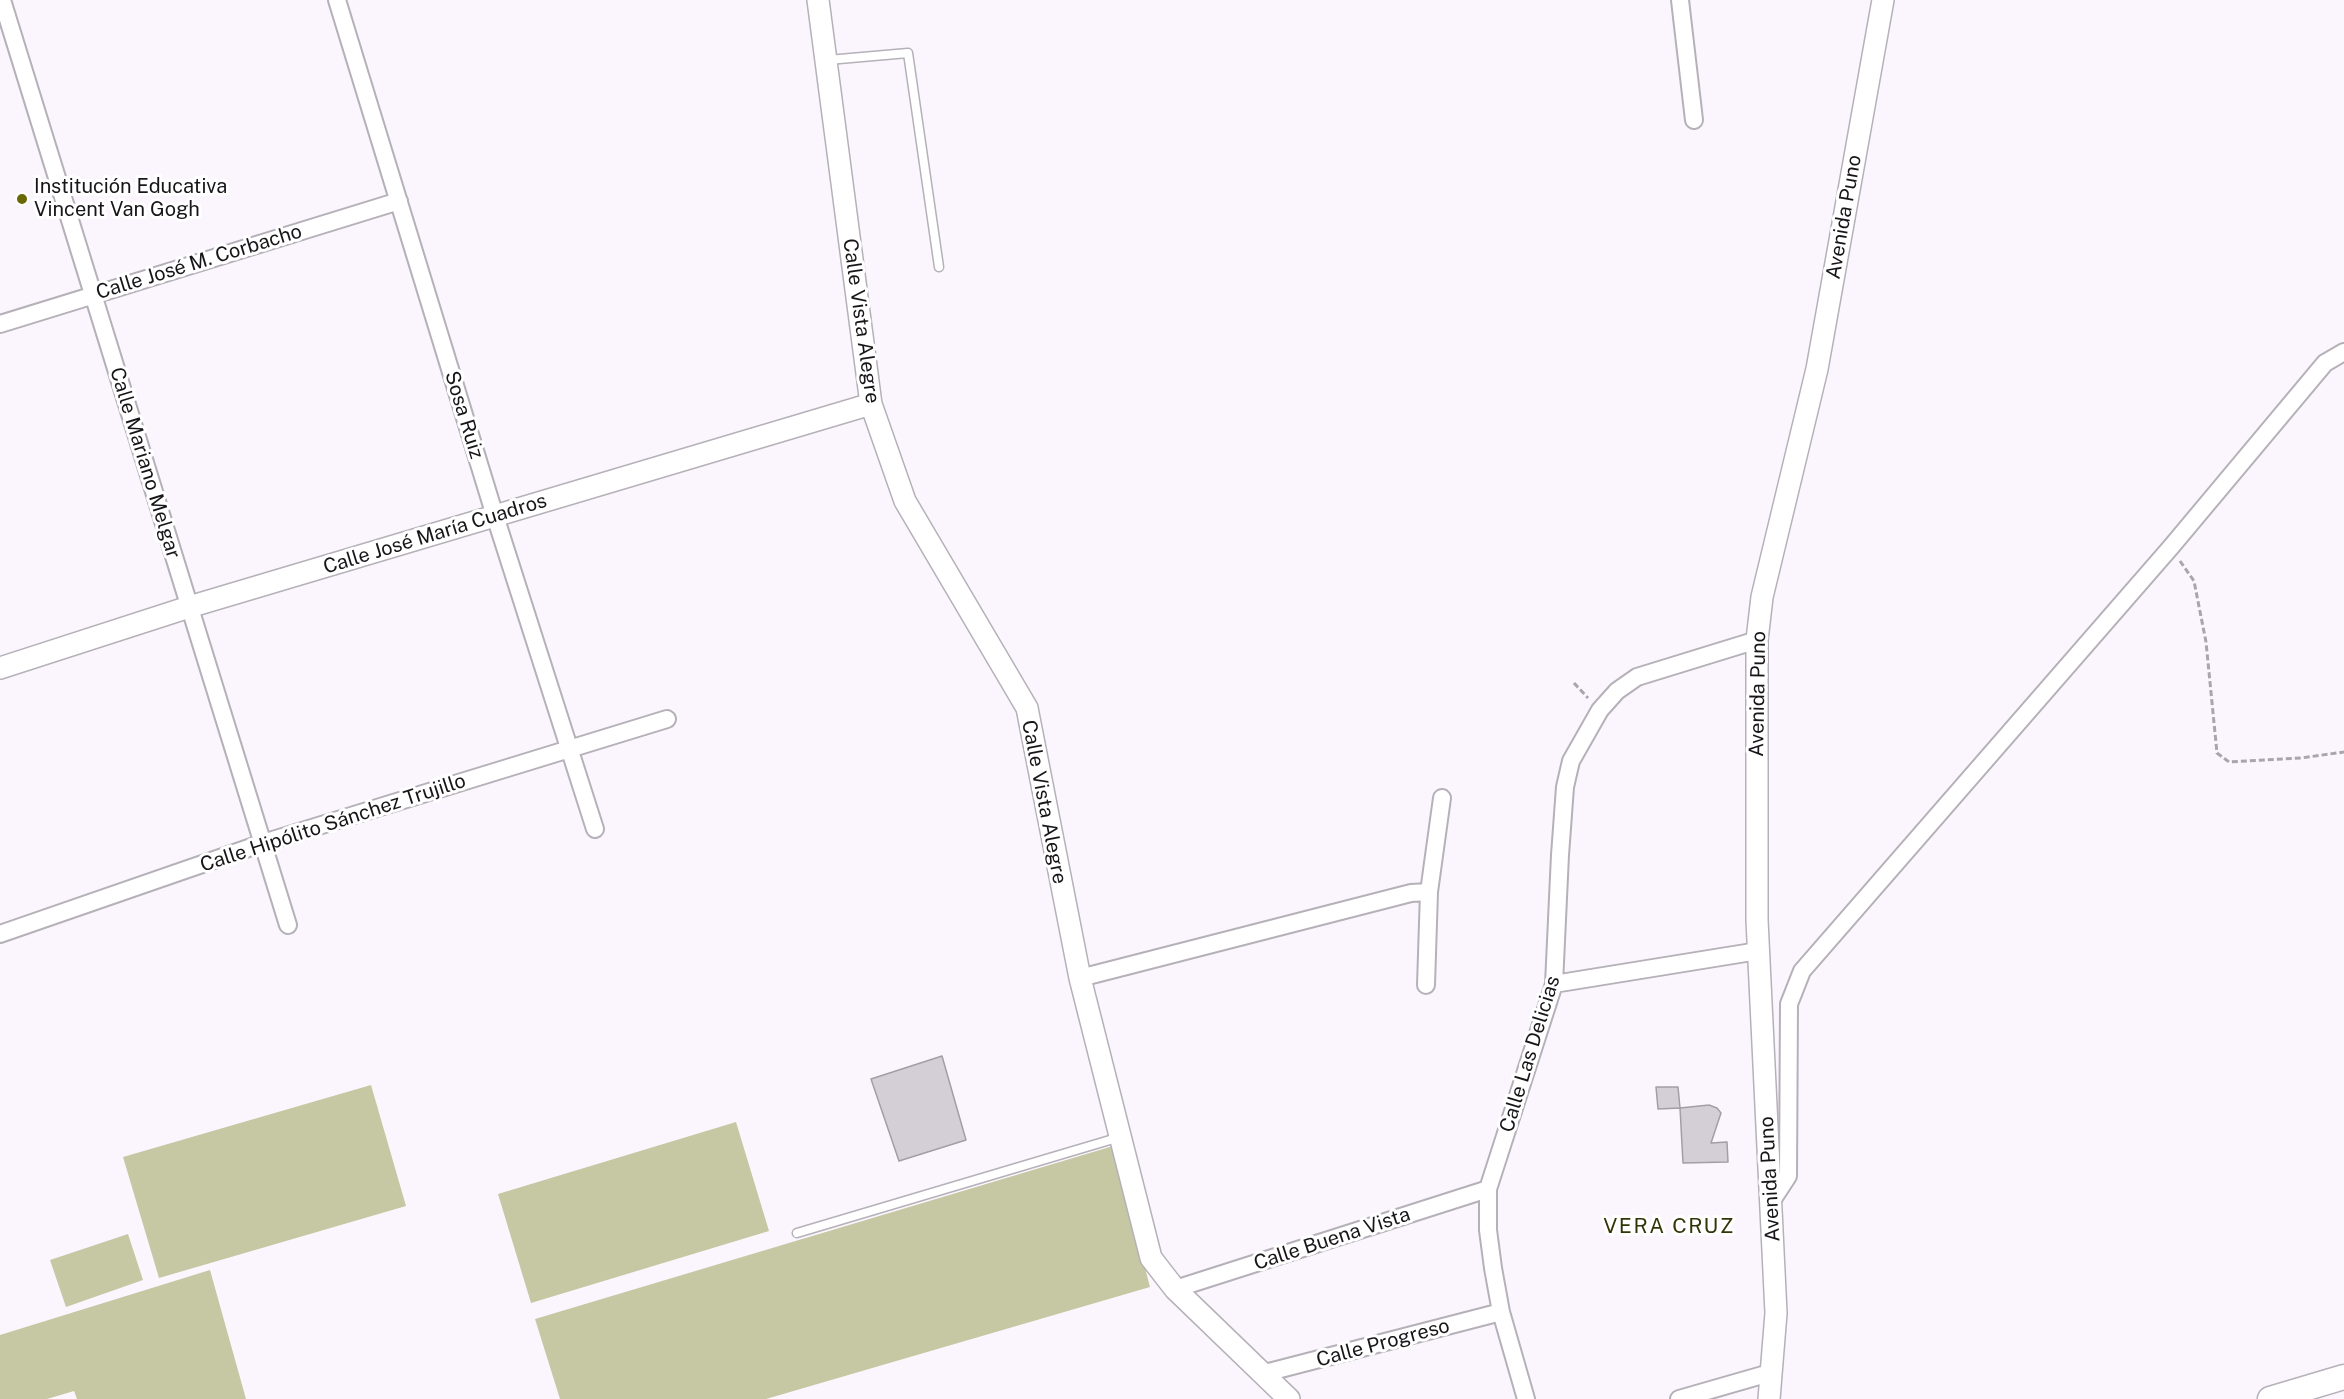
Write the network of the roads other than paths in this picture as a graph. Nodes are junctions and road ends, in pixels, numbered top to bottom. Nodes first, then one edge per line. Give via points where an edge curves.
1 (2, 0) edge
2 (337, 0) edge
3 (818, 0) edge
4 (1680, 0) edge
5 (1882, 0) edge
6 (826, 60) junction
7 (1694, 120) dead end
8 (399, 201) junction
9 (939, 267) dead end
10 (93, 295) junction
11 (0, 324) edge
12 (2344, 352) edge
13 (871, 404) junction
14 (495, 516) junction
15 (189, 607) junction
16 (1757, 640) junction
17 (0, 668) edge
18 (667, 719) dead end
19 (570, 750) junction
20 (1442, 798) dead end
21 (596, 829) dead end
22 (263, 843) junction
23 (1429, 892) junction
24 (288, 925) dead end
25 (0, 934) edge
26 (1758, 951) junction
27 (1080, 978) junction
28 (1554, 984) junction
29 (1426, 985) dead end
30 (1120, 1137) junction
31 (1488, 1190) junction
32 (1771, 1202) junction
33 (797, 1233) dead end
34 (1175, 1289) junction
35 (1502, 1311) junction
36 (1773, 1372) junction
37 (1265, 1374) junction
38 (2344, 1377) edge
39 (1289, 1399) edge
40 (1526, 1399) edge
41 (1679, 1399) edge
42 (1769, 1399) edge
43 (2270, 1399) edge

1 - 10 street, Calle Mariano Melgar
2 - 8 street, Sosa Ruiz
3 - 6 street, Calle Vista Alegre
4 - 7 street
5 - 16 street, Avenida Puno via 1817,369 1762,597
6 - 9 lane via 908,53
6 - 13 street, Calle Vista Alegre
8 - 10 street, Calle José M. Corbacho
8 - 14 street, Sosa Ruiz
10 - 11 street, Calle José M. Corbacho
10 - 15 street, Calle Mariano Melgar
12 - 32 street via 2325,363 1802,971 1789,1004 1788,1176
13 - 14 street, Calle José María Cuadros
13 - 27 street, Calle Vista Alegre via 905,501 1027,708
14 - 15 street, Calle José María Cuadros
14 - 19 street, Sosa Ruiz
15 - 17 street, Calle José María Cuadros
15 - 22 street, Calle Mariano Melgar
16 - 26 street, Avenida Puno
16 - 28 street, Calle Las Delicias via 1637,677 1600,710 1571,761 1565,787
18 - 19 street, Calle Hipólito Sánchez Trujillo
19 - 21 street, Sosa Ruiz
19 - 22 street, Calle Hipólito Sánchez Trujillo
20 - 23 street
22 - 24 street, Calle Mariano Melgar
22 - 25 street, Calle Hipólito Sánchez Trujillo
23 - 27 street via 1411,893
23 - 29 street
26 - 28 street
26 - 32 street, Avenida Puno
27 - 30 street, Calle Vista Alegre
28 - 31 street, Calle Las Delicias
30 - 33 lane
30 - 34 street, Calle Vista Alegre via 1151,1258
31 - 34 street, Calle Buena Vista
31 - 35 street, Calle Las Delicias via 1488,1230
32 - 36 street, Avenida Puno via 1776,1313
34 - 37 street, Calle Vista Alegre
35 - 37 street, Calle Progreso
35 - 40 street, Calle Las Delicias
36 - 41 street
36 - 42 street, Avenida Puno
37 - 39 street, Calle Vista Alegre
38 - 43 main road

